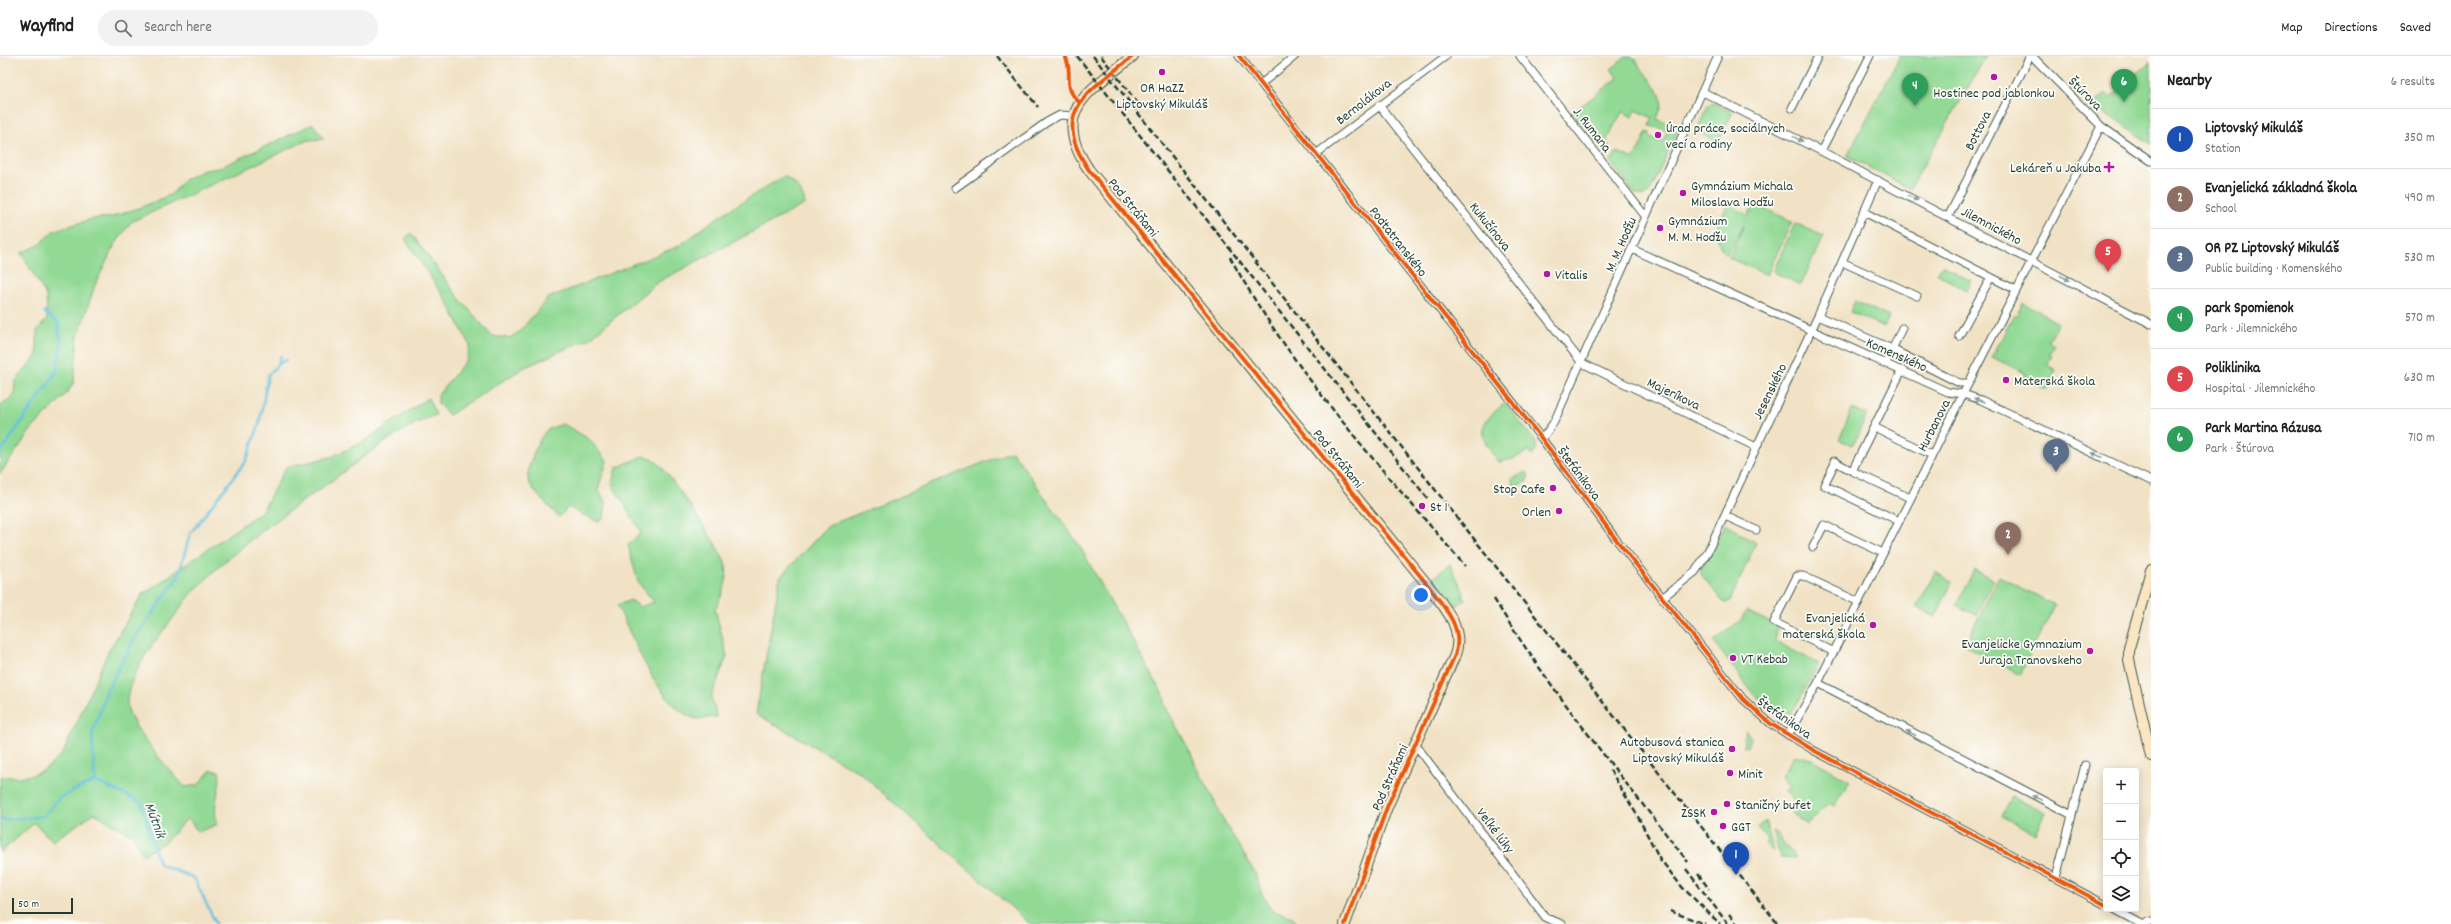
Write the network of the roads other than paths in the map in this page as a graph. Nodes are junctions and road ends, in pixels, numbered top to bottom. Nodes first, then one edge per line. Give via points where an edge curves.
1 (1133, 56) edge
2 (1238, 56) edge
3 (1295, 56) edge
4 (1446, 56) edge
5 (1520, 56) edge
6 (1718, 56) edge
7 (1818, 56) edge
8 (1870, 56) edge
9 (2031, 56) edge
10 (1261, 84) junction
11 (1703, 92) junction
12 (1379, 105) junction
13 (1792, 108) dead end
14 (1074, 116) junction
15 (2101, 126) junction
16 (1821, 151) junction
17 (1316, 154) junction
18 (2149, 159) edge
19 (2151, 168) edge
20 (1878, 180) junction
21 (955, 188) dead end
22 (1864, 212) junction
23 (1646, 217) junction
24 (1948, 217) junction
25 (1632, 249) junction
26 (2030, 260) junction
27 (1842, 262) junction
28 (1991, 277) junction
29 (2016, 290) junction
30 (1918, 296) dead end
31 (1818, 316) junction
32 (2151, 324) edge
33 (1902, 328) dead end
34 (1812, 331) junction
35 (1959, 336) dead end
36 (1892, 349) junction
37 (1582, 363) junction
38 (1886, 363) junction
39 (1902, 370) junction
40 (1968, 383) junction
41 (1963, 394) junction
42 (1874, 428) junction
43 (1542, 439) junction
44 (1756, 447) junction
45 (1932, 455) junction
46 (1852, 471) junction
47 (2151, 481) edge
48 (1910, 498) junction
49 (1725, 516) junction
50 (1899, 521) junction
51 (1756, 530) dead end
52 (1813, 547) dead end
53 (1883, 553) junction
54 (2151, 570) edge
55 (1662, 598) junction
56 (1859, 602) junction
57 (1834, 652) junction
58 (1818, 684) junction
59 (1788, 736) junction
60 (1415, 744) junction
61 (2151, 756) edge
62 (2085, 765) dead end
63 (2072, 815) junction
64 (2056, 878) junction
65 (2103, 903) edge
66 (2120, 912) edge
67 (2151, 920) edge
68 (1345, 924) edge
69 (1562, 924) edge
70 (2144, 924) edge

1 - 14 street, Pod Stráňami via 1084,97
2 - 10 street, Podtatranského
3 - 10 street
4 - 12 street, Bernolákova
5 - 23 street, J. Rumana
6 - 11 street, M. M. Hodžu
7 - 13 street
8 - 16 street
9 - 15 street, Štúrova
9 - 24 street, Bottova
10 - 17 street, Podtatranského
11 -> 16 street, Jilemnického
11 - 23 street, M. M. Hodžu
12 - 17 street, Bernolákova
12 - 37 street, Kukučínova
14 - 21 street via 1060,115 1047,122
14 - 60 street, Pod Stráňami via 1073,142 1090,170 1417,572 1455,624 1458,639 1455,655
15 - 18 street, Štúrova
15 - 26 street, Hurbanova
16 - 20 street, Jilemnického
17 - 43 street, Podtatranského
18 - 19 street
20 - 22 street, Jesenského
20 -> 24 street, Jilemnického
22 - 27 street, Jesenského
22 - 28 street
23 - 25 street, M. M. Hodžu
24 - 26 street, Jilemnického
25 - 34 street, Komenského
25 - 37 street, M. M. Hodžu
26 - 29 street, Hurbanova
26 -> 32 street, Jilemnického
27 - 30 street
27 - 31 street, Jesenského
28 - 29 street
28 - 35 street
29 - 40 street, Hurbanova
31 - 34 street, Jesenského
31 - 36 street
33 - 36 street
34 - 38 street, Komenského
34 - 44 street, Jesenského
36 - 38 street
36 - 40 street via 1958,383
37 - 43 street, M. M. Hodžu via 1554,422
37 - 44 street, Majeríkova
38 - 39 street, Komenského
39 - 41 street, Komenského via 1948,392
39 - 42 street
40 - 41 street, Hurbanova
41 - 45 street, Hurbanova
47 -> 41 street, Komenského via 1981,400
42 - 45 street
42 - 46 street
43 - 55 street, Štefánikova via 1610,533
44 - 49 street, Jesenského
45 - 48 street, Hurbanova
46 - 48 street
46 - 50 street via 1834,463 1824,485
48 - 50 street, Hurbanova
49 - 51 street
49 - 55 street, Jesenského via 1698,568
50 - 53 street, Hurbanova
52 - 53 street via 1824,525
53 - 56 street, Hurbanova
54 - 61 street via 2129,648 2129,660
55 - 59 street, Štefánikova via 1748,705
56 - 57 street, Hurbanova
56 - 57 street via 1803,576 1797,576 1774,622
57 - 58 street, Hurbanova
58 - 59 street, Hurbanova
63 -> 58 street
59 - 64 street, Štefánikova
60 - 68 street, Pod Stráňami via 1381,822
60 - 69 street, Veľké lúky via 1546,918
62 - 63 street
63 - 64 street
64 - 65 street, Štefánikova
66 - 70 street
67 - 70 street

